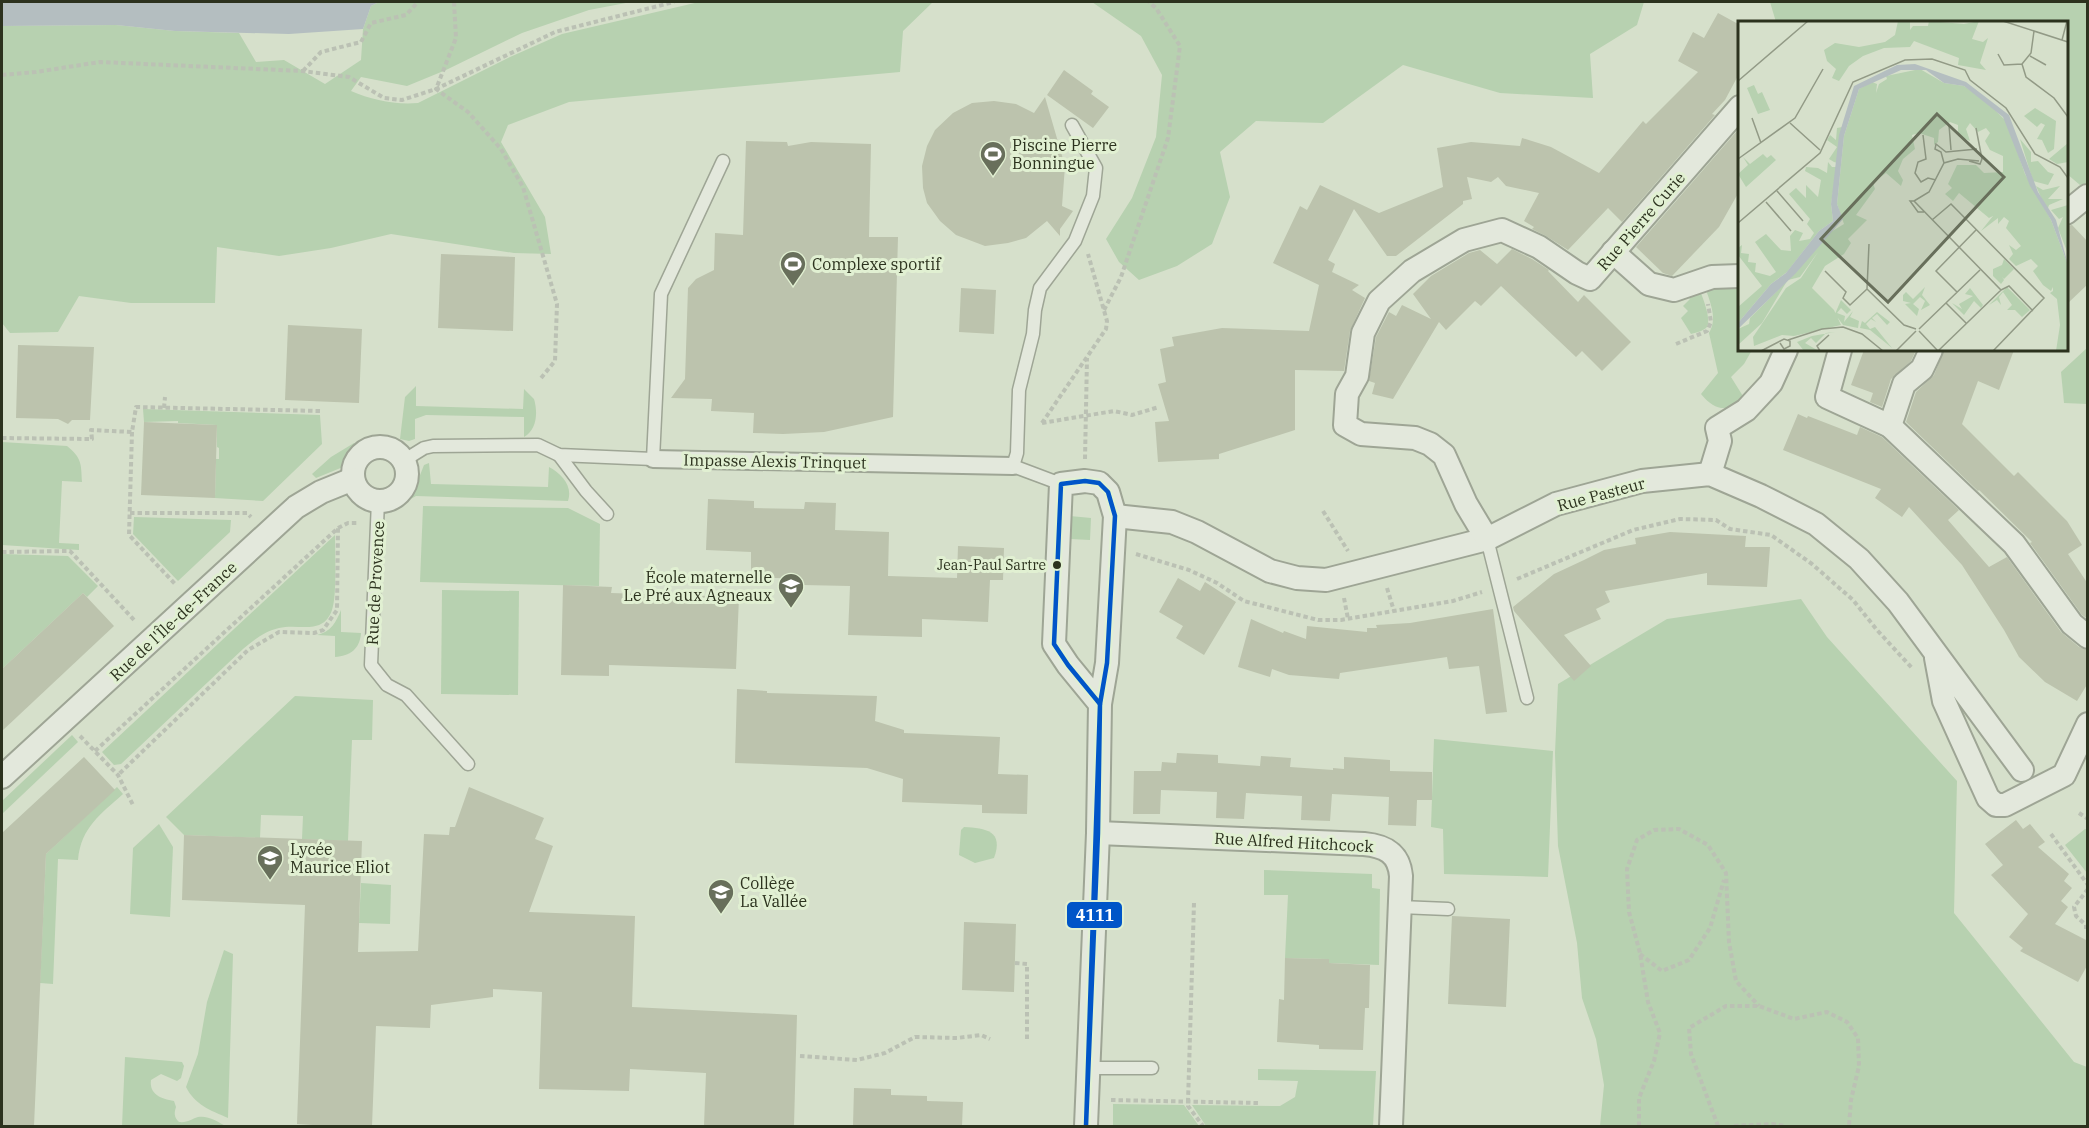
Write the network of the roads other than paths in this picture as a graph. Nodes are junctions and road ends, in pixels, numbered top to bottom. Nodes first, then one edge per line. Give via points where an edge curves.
1 (1738, 109) edge
2 (1072, 125) dead end
3 (723, 161) dead end
4 (2087, 196) edge
5 (2068, 212) edge
6 (1613, 252) junction
7 (1738, 276) edge
8 (1786, 351) edge
9 (1840, 351) edge
10 (1931, 351) edge
11 (1890, 426) junction
12 (559, 456) junction
13 (653, 459) junction
14 (404, 461) junction
15 (1013, 466) junction
16 (1710, 474) junction
17 (353, 479) junction
18 (1061, 484) junction
19 (378, 501) junction
20 (607, 514) dead end
21 (1115, 516) junction
22 (1487, 539) junction
23 (2088, 637) edge
24 (1935, 653) junction
25 (1527, 698) dead end
26 (1100, 704) junction
27 (2088, 724) edge
28 (468, 764) dead end
29 (2022, 770) dead end
30 (2, 777) edge
31 (1098, 833) junction
32 (1400, 907) junction
33 (1448, 909) dead end
34 (1089, 1068) junction
35 (1152, 1068) dead end
36 (1086, 1126) edge
37 (1391, 1126) edge

1 - 6 street, Rue Pierre Curie
2 - 15 lane via 1096,168 1094,196 1075,241 1040,288 1019,390
3 - 13 lane via 661,294
4 - 5 street
6 - 7 street via 1649,284 1674,290 1712,277
6 - 22 street, Rue Pierre Curie via 1590,279 1539,247 1502,230 1464,240 1412,271 1391,289 1379,301 1363,333 1357,376 1347,394 1345,425 1361,434 1415,438 1444,455
8 - 16 street via 1771,383 1746,410 1717,428 1720,441
9 - 11 street via 1827,397
10 - 11 street via 1922,369 1904,384
11 - 23 street via 2014,544 2072,624
12 - 13 lane, Impasse Alexis Trinquet
12 - 14 lane, Impasse Alexis Trinquet via 538,446 433,446
12 - 20 lane
13 - 15 street, Impasse Alexis Trinquet
14 - 17 street via 392,449 374,447 356,460
14 - 19 street via 407,474 400,491 388,500
15 - 18 lane
16 - 22 street, Rue Pasteur via 1642,481 1556,504
16 - 24 street, Rue Pasteur via 1816,524 1859,559 1898,602
17 - 19 street via 364,496
17 - 30 street, Rue de l'Île-de-France via 296,507
18 - 21 street via 1099,483 1108,492
18 - 26 street via 1054,644
19 - 28 lane, Rue de Provence via 371,665 387,685 406,695
21 - 22 street, Rue Pasteur via 1172,522 1270,571 1326,580
21 - 26 street via 1107,663
22 - 25 lane
24 - 27 street via 1944,701 1988,798 1996,805 2005,805 2064,775
24 - 29 street, Rue Pasteur
26 - 31 street
31 - 32 street, Rue Alfred Hitchcock via 1378,846 1392,854 1400,866
31 - 34 street
32 - 33 lane
32 - 37 street, Rue Alfred Hitchcock
34 - 35 lane
34 - 36 street

